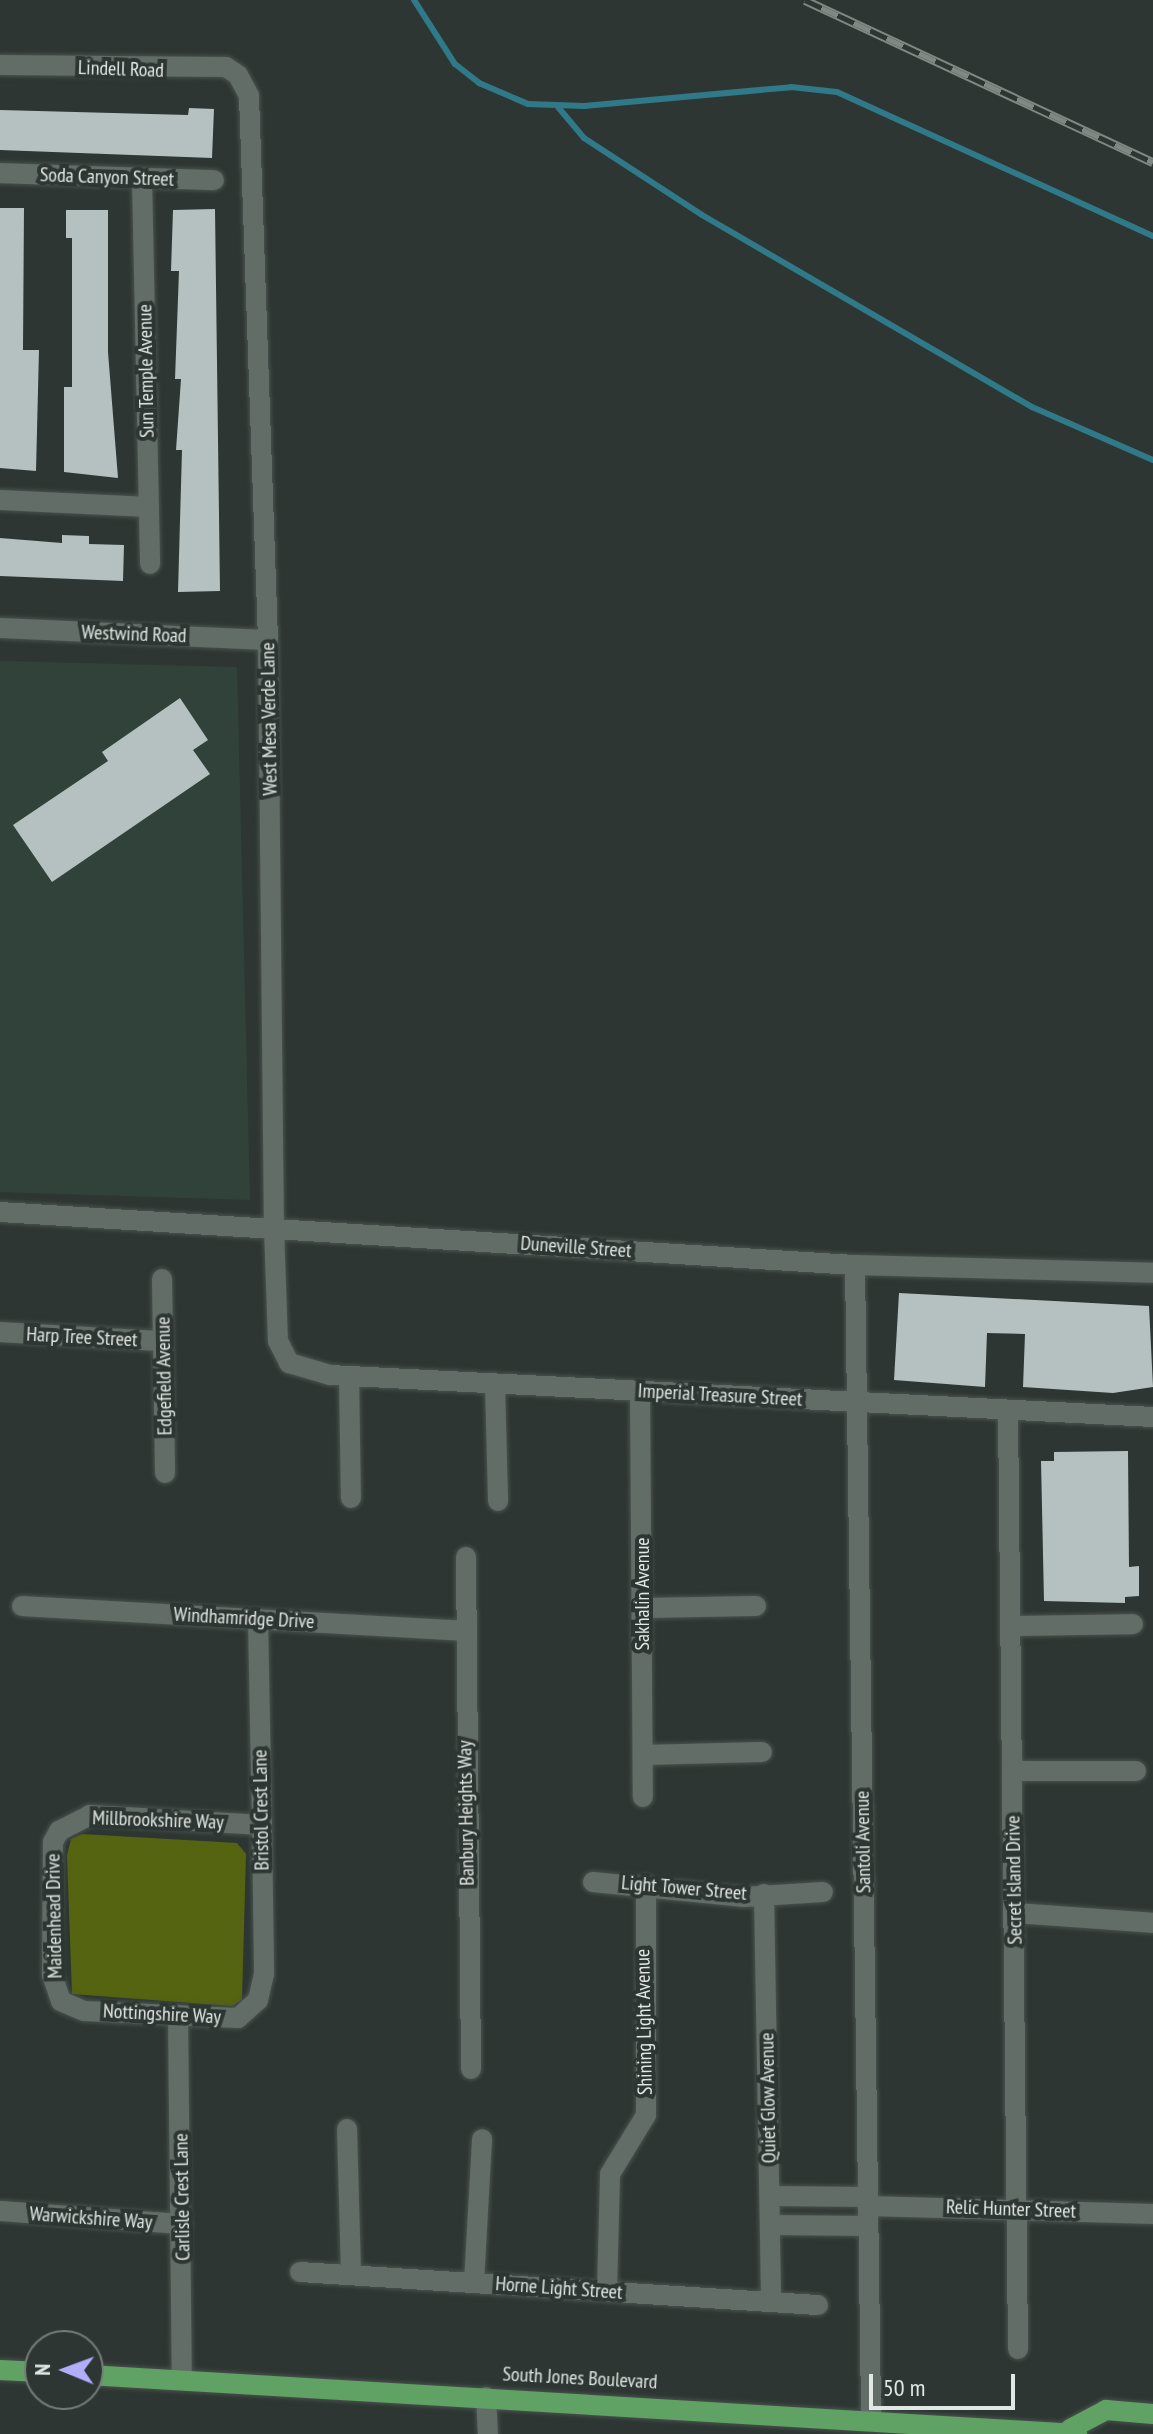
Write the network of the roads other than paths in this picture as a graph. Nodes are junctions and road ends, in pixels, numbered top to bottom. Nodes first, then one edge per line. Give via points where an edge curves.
1 (0, 65) edge
2 (238, 75) joint
3 (0, 173) edge
4 (142, 178) junction
5 (214, 180) dead end
6 (0, 500) edge
7 (149, 507) junction
8 (150, 564) dead end
9 (0, 628) edge
10 (268, 640) junction
11 (0, 1212) edge
12 (274, 1228) junction
13 (855, 1265) junction
14 (1153, 1273) edge
15 (162, 1279) dead end
16 (0, 1332) edge
17 (163, 1341) junction
18 (289, 1363) joint
19 (349, 1376) junction
20 (495, 1384) junction
21 (640, 1391) junction
22 (856, 1402) junction
23 (1008, 1410) junction
24 (1153, 1417) edge
25 (165, 1473) dead end
26 (351, 1498) dead end
27 (498, 1501) dead end
28 (466, 1557) dead end
29 (22, 1606) dead end
30 (756, 1606) dead end
31 (642, 1608) junction
32 (258, 1619) junction
33 (1133, 1624) dead end
34 (1011, 1626) junction
35 (466, 1631) junction
36 (762, 1752) dead end
37 (643, 1755) junction
38 (1013, 1771) junction
39 (1136, 1771) dead end
40 (643, 1797) dead end
41 (262, 1825) junction
42 (59, 1831) joint
43 (593, 1882) dead end
44 (646, 1885) junction
45 (823, 1892) dead end
46 (764, 1894) junction
47 (1015, 1913) junction
48 (1153, 1923) edge
49 (258, 2000) joint
50 (61, 2001) joint
51 (178, 2015) junction
52 (471, 2069) dead end
53 (347, 2129) dead end
54 (482, 2139) dead end
55 (770, 2196) junction
56 (1018, 2208) junction
57 (868, 2210) junction
58 (0, 2211) edge
59 (1153, 2214) edge
60 (182, 2224) junction
61 (770, 2225) junction
62 (300, 2272) dead end
63 (351, 2275) junction
64 (474, 2283) junction
65 (607, 2291) junction
66 (771, 2302) junction
67 (818, 2305) dead end
68 (1018, 2349) dead end
69 (0, 2370) edge
70 (24, 2371) edge
71 (104, 2376) edge
72 (182, 2380) junction
73 (486, 2397) junction
74 (1153, 2414) edge
75 (871, 2418) junction
76 (994, 2429) edge
77 (1074, 2432) edge
78 (488, 2434) edge

1 - 2 street, Lindell Road via 226,67
2 - 10 street, West Mesa Verde Lane via 251,116
3 - 4 street, Soda Canyon Street
4 - 5 street, Soda Canyon Street
4 - 7 street, Sun Temple Avenue
6 - 7 street
7 - 8 street, Sun Temple Avenue
9 - 10 street, Westwind Road
10 - 12 street, West Mesa Verde Lane
11 - 12 street, Duneville Street
12 - 13 street, Duneville Street
12 - 18 street, West Mesa Verde Lane via 278,1341
13 - 14 street, Duneville Street
13 - 22 street, Santoli Avenue
15 - 17 street, Edgefield Avenue
16 - 17 street, Harp Tree Street
17 - 25 street, Edgefield Avenue
18 - 19 street, Imperial Treasure Street via 311,1373
19 - 20 street, Imperial Treasure Street
19 - 26 street
20 - 21 street, Imperial Treasure Street
20 - 27 street
21 - 22 street, Imperial Treasure Street
21 - 31 street, Sakhalin Avenue
22 - 23 street, Imperial Treasure Street
22 - 57 street, Santoli Avenue
23 - 24 street, Imperial Treasure Street
23 - 34 street, Secret Island Drive
28 - 35 street, Banbury Heights Way
29 - 32 street, Windhamridge Drive
30 - 31 street
31 - 37 street, Sakhalin Avenue
32 - 35 street, Windhamridge Drive
32 - 41 street, Bristol Crest Lane
33 - 34 street
34 - 38 street, Secret Island Drive
35 - 52 street, Banbury Heights Way
36 - 37 street
37 - 40 street, Sakhalin Avenue
38 - 39 street
38 - 47 street, Secret Island Drive
41 - 42 street, Millbrookshire Way via 90,1815
41 - 49 street, Bristol Crest Lane via 264,1974
42 - 50 street, Maidenhead Drive via 53,1842 52,1975
43 - 44 street, Light Tower Street
44 - 46 street, Light Tower Street
44 - 65 street, Shining Light Avenue via 646,2115 610,2174
45 - 46 street, Light Tower Street
46 - 55 street, Quiet Glow Avenue
47 - 48 street
47 - 56 street, Secret Island Drive
49 - 51 street, Nottingshire Way via 238,2018
50 - 51 street, Nottingshire Way via 84,2011
51 - 60 street, Carlisle Crest Lane
53 - 63 street
54 - 64 street
55 - 57 street, Relic Hunter Street
55 - 61 street, Quiet Glow Avenue
56 - 57 street, Relic Hunter Street
56 - 59 street, Relic Hunter Street
56 - 68 street, Secret Island Drive
57 - 61 street, Relic Hunter Street
57 - 75 street, Santoli Avenue
58 - 60 street, Warwickshire Way
60 - 72 street, Carlisle Crest Lane
61 - 66 street, Quiet Glow Avenue
62 - 63 street, Horne Light Street
63 - 64 street, Horne Light Street
64 - 65 street, Horne Light Street
65 - 66 street, Horne Light Street
66 - 67 street, Horne Light Street
69 - 70 main road
71 - 72 main road, South Jones Boulevard
72 - 73 main road, South Jones Boulevard
73 - 75 main road, South Jones Boulevard
73 - 78 street
74 - 77 main road, South Jones Boulevard via 1106,2410
75 - 76 main road, South Jones Boulevard
76 - 77 main road, South Jones Boulevard

